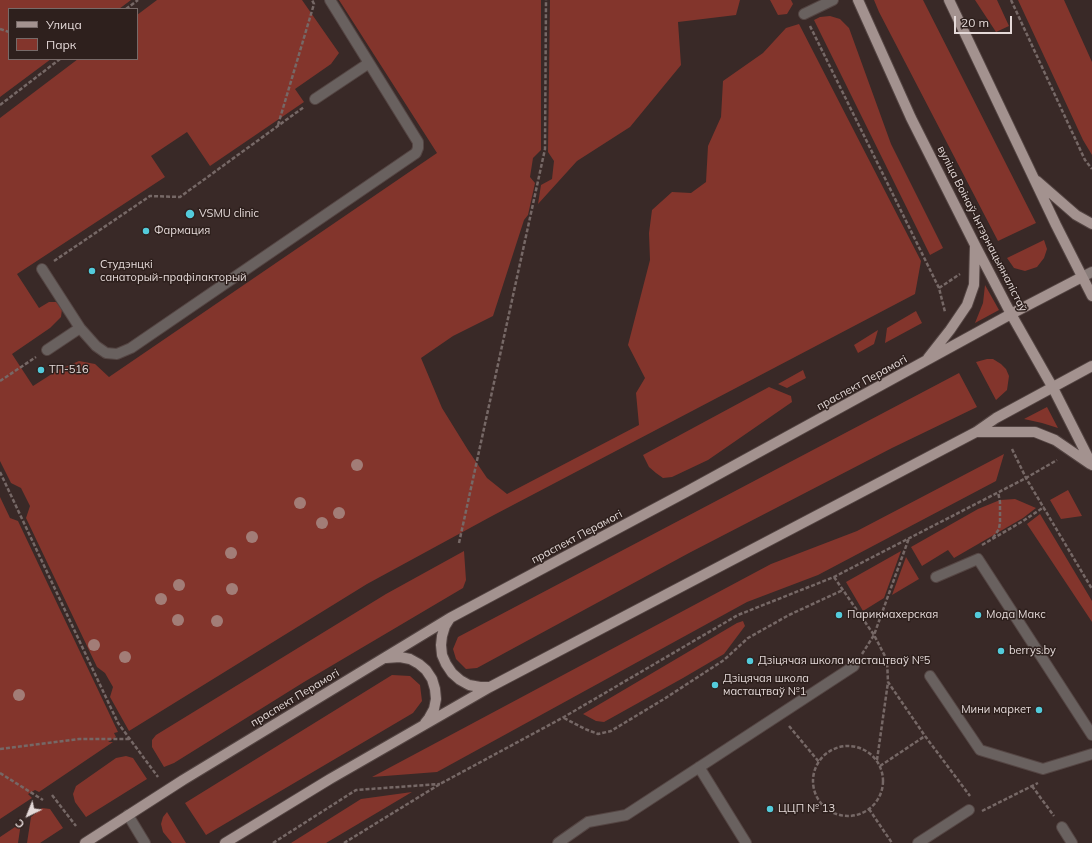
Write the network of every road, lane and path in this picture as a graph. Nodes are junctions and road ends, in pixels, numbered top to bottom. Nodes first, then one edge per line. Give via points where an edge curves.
1 (138, 0) edge
2 (312, 0) edge
3 (330, 0) edge
4 (546, 0) edge
5 (833, 0) edge
6 (858, 0) edge
7 (949, 0) edge
8 (1011, 0) edge
9 (127, 8) edge
10 (804, 14) joint
11 (59, 60) edge
12 (369, 63) junction
13 (315, 99) joint
14 (0, 105) edge
15 (278, 126) junction
16 (1092, 169) edge
17 (1034, 178) junction
18 (1092, 224) edge
19 (975, 245) junction
20 (42, 269) joint
21 (963, 272) dead end
22 (1092, 272) edge
23 (1082, 277) junction
24 (939, 288) junction
25 (1092, 296) edge
26 (1011, 314) junction
27 (946, 317) dead end
28 (80, 328) junction
29 (47, 350) joint
30 (925, 362) junction
31 (1092, 366) edge
32 (0, 381) edge
33 (1053, 388) junction
34 (976, 432) junction
35 (1012, 449) dead end
36 (1061, 458) dead end
37 (1092, 466) edge
38 (0, 472) edge
39 (1026, 478) junction
40 (998, 492) junction
41 (1044, 507) junction
42 (909, 538) junction
43 (993, 538) junction
44 (459, 543) dead end
45 (980, 545) dead end
46 (834, 577) junction
47 (936, 577) dead end
48 (1092, 589) edge
49 (843, 590) junction
50 (450, 618) junction
51 (874, 635) junction
52 (381, 660) junction
53 (854, 666) joint
54 (930, 676) dead end
55 (888, 682) junction
56 (490, 687) junction
57 (780, 715) junction
58 (564, 717) junction
59 (422, 726) junction
60 (1092, 735) edge
61 (925, 736) junction
62 (130, 739) junction
63 (0, 749) edge
64 (1092, 754) edge
65 (877, 761) junction
66 (819, 762) junction
67 (880, 766) junction
68 (700, 768) junction
69 (0, 773) edge
70 (158, 777) dead end
71 (1039, 783) dead end
72 (440, 784) junction
73 (1032, 786) junction
74 (52, 794) dead end
75 (972, 799) dead end
76 (43, 800) dead end
77 (973, 808) joint
78 (869, 809) junction
79 (128, 815) junction
80 (76, 826) dead end
81 (1062, 827) joint
82 (85, 843) edge
83 (146, 843) edge
84 (225, 843) edge
85 (273, 843) edge
86 (344, 843) edge
87 (558, 843) edge
88 (746, 843) edge
89 (892, 843) edge
90 (918, 843) edge
91 (1072, 843) edge

1 - 9 path
2 - 15 path via 314,4
3 - 12 lane
4 - 44 path via 545,149
5 - 10 lane
6 - 19 main road, вуліца Воінаў-Інтэрнацыяналістаў via 911,118
7 - 17 main road
8 - 16 path via 1085,160
10 - 24 path
11 - 14 path
12 - 13 lane
12 - 28 lane via 418,142 416,153 131,348 117,354 106,353
13 - 15 path
15 - 20 path via 180,197 150,196
17 - 18 main road via 1076,215
17 - 23 main road
19 - 26 main road, вуліца Воінаў-Інтэрнацыяналістаў
19 - 30 main road via 974,285 967,305
20 - 28 lane
21 - 24 path
22 - 23 main road, праспект Перамогі
23 - 25 main road
23 - 26 main road, праспект Перамогі
24 - 27 path
26 - 30 main road, праспект Перамогі
26 - 33 main road, вуліца Воінаў-Інтэрнацыяналістаў
28 - 29 lane
29 - 32 path
30 - 50 main road, праспект Перамогі
31 - 33 main road
33 - 34 main road via 996,418
33 - 37 main road, вуліца Воінаў-Інтэрнацыяналістаў
34 - 37 main road via 1035,432 1055,440
34 - 56 main road
35 - 39 path
36 - 39 path
38 - 62 path via 118,723
39 - 40 path
39 - 41 path
40 - 42 path
40 - 43 path via 1000,522
41 - 43 path
41 - 48 path
42 - 46 path
42 - 51 path
43 - 45 path
46 - 49 path
46 - 58 path via 738,615
47 - 60 lane via 978,559
49 - 51 path
49 - 58 path via 789,614 748,638 724,660 611,731 598,734
50 - 52 main road, праспект Перамогі
50 - 56 main road via 445,626 441,646 446,664 464,683
51 - 53 path
51 - 55 path via 887,660
52 - 59 main road via 390,657 410,659 426,670 432,679 436,699 434,709
52 - 79 main road, праспект Перамогі
53 - 57 lane
54 - 64 lane via 980,750 1043,769
55 - 61 path
55 - 65 path
56 - 59 main road
57 - 66 path
57 - 68 lane
58 - 72 path
59 - 84 main road
61 - 67 path
61 - 75 path
62 - 63 path via 79,739
62 - 70 path
65 - 66 path via 861,748 848,746 834,749
65 - 67 path
66 - 78 path via 814,782 817,795 824,806 836,814 849,816
67 - 78 path via 883,780 881,793
68 - 87 lane via 626,815 588,822
68 - 88 lane
69 - 76 path
71 - 73 path
72 - 85 path via 356,790
72 - 86 path
73 - 77 path via 981,812
73 - 81 path
74 - 80 path
77 - 90 lane
78 - 89 path
79 - 82 main road, праспект Перамогі
79 - 83 lane
81 - 91 lane

